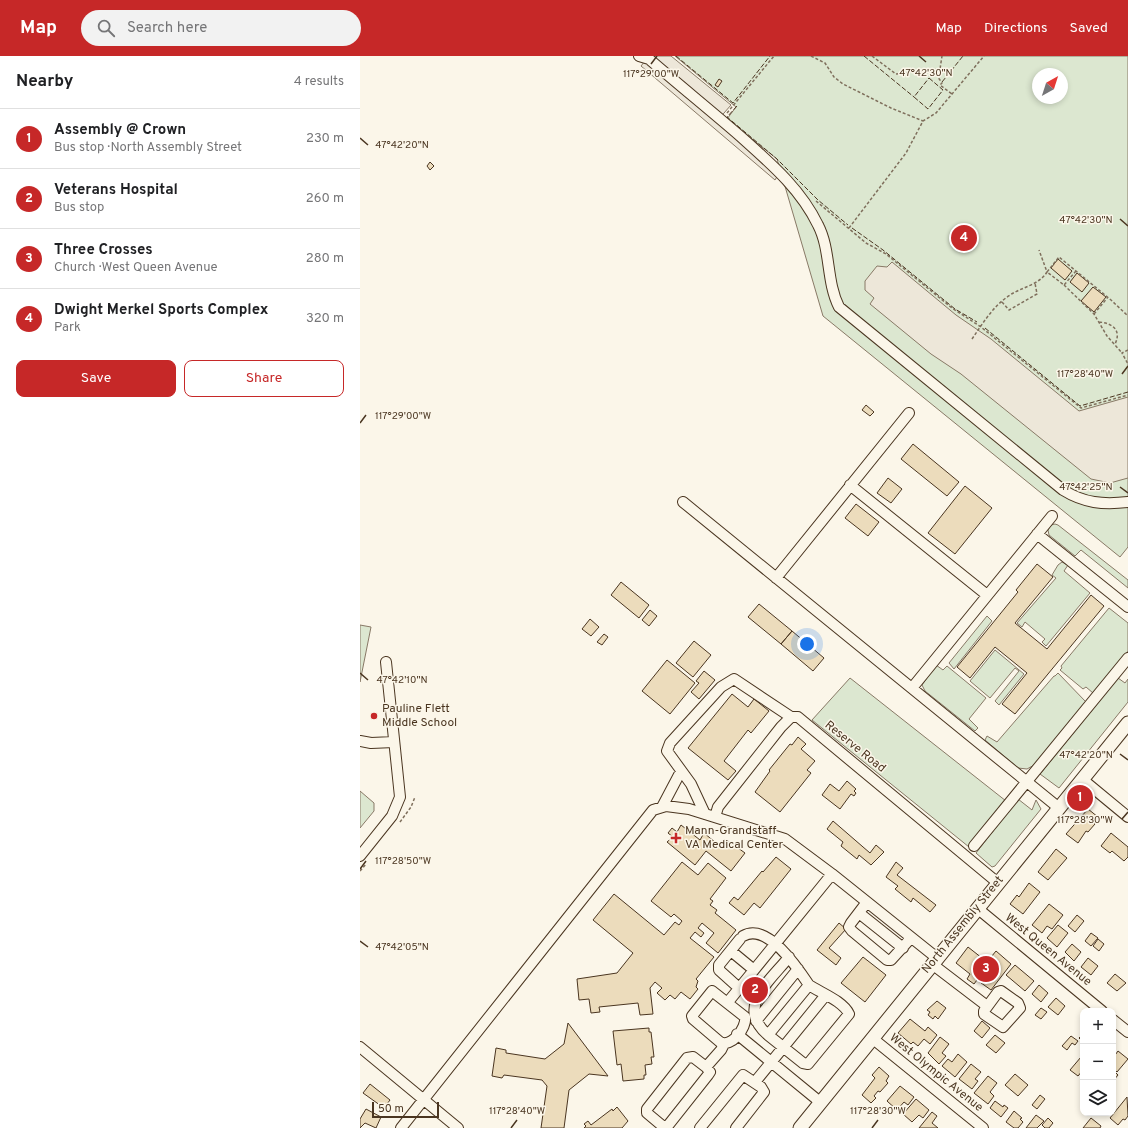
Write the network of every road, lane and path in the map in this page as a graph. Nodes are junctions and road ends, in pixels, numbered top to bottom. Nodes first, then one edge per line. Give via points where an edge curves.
1 (638, 56) edge
2 (774, 56) edge
3 (811, 56) edge
4 (872, 56) edge
5 (942, 56) edge
6 (984, 56) edge
7 (933, 70) junction
8 (952, 94) junction
9 (722, 120) junction
10 (923, 121) junction
11 (808, 199) junction
12 (849, 228) junction
13 (1038, 250) dead end
14 (1076, 271) junction
15 (1047, 272) junction
16 (1035, 283) junction
17 (1064, 286) junction
18 (1108, 297) junction
19 (1002, 302) junction
20 (1094, 314) junction
21 (1128, 316) edge
22 (1099, 322) junction
23 (980, 327) junction
24 (972, 339) dead end
25 (1115, 344) junction
26 (1128, 350) edge
27 (1122, 353) junction
28 (1128, 364) edge
29 (1128, 395) edge
30 (909, 413) dead end
31 (850, 485) junction
32 (683, 502) dead end
33 (1128, 502) edge
34 (1052, 516) dead end
35 (1037, 534) junction
36 (776, 578) junction
37 (987, 595) junction
38 (1128, 607) edge
39 (1128, 658) edge
40 (386, 662) dead end
41 (912, 688) junction
42 (791, 717) junction
43 (1128, 723) edge
44 (360, 741) edge
45 (394, 742) junction
46 (681, 770) junction
47 (1082, 779) junction
48 (1027, 782) junction
49 (662, 807) junction
50 (1059, 808) junction
51 (705, 814) junction
52 (715, 817) junction
53 (1128, 817) edge
54 (974, 846) dead end
55 (360, 856) edge
56 (832, 874) junction
57 (998, 883) junction
58 (867, 902) junction
59 (977, 908) junction
60 (859, 913) junction
61 (911, 938) junction
62 (775, 945) junction
63 (902, 948) junction
64 (731, 951) junction
65 (790, 957) junction
66 (935, 961) junction
67 (798, 969) junction
68 (754, 970) junction
69 (809, 985) junction
70 (740, 988) junction
71 (825, 996) junction
72 (728, 1002) junction
73 (987, 1006) dead end
74 (1098, 1008) edge
75 (756, 1021) junction
76 (1116, 1022) edge
77 (1128, 1032) edge
78 (737, 1034) junction
79 (768, 1035) junction
80 (872, 1038) junction
81 (724, 1044) junction
82 (360, 1047) edge
83 (784, 1048) junction
84 (771, 1063) junction
85 (706, 1067) junction
86 (755, 1082) junction
87 (423, 1099) junction
88 (820, 1102) junction
89 (401, 1128) edge
90 (458, 1128) edge
91 (666, 1128) edge
92 (700, 1128) edge
93 (736, 1128) edge
94 (800, 1128) edge
95 (983, 1128) edge

1 - 9 street via 649,59
2 - 9 path
3 - 10 path via 825,63 834,77 843,84 890,108
4 - 7 path via 896,74
5 - 7 path via 940,69
6 - 8 path
7 - 8 path via 942,83 940,85
8 - 10 path via 936,114
9 - 11 street
10 - 12 path via 906,153
11 - 12 path
11 - 33 street via 825,242 833,289 839,307 1063,490 1085,501 1113,504
12 - 23 path
13 - 15 path
14 - 15 path via 1059,257
14 - 17 path
14 - 18 path
15 - 16 path
15 - 17 path
16 - 19 path via 1010,295
16 - 19 path via 1037,294 1009,310
17 - 20 path
18 - 20 path
18 - 21 path
19 - 23 path
20 - 22 path
22 - 25 path
22 - 25 path via 1110,323 1115,327
23 - 24 path
23 - 29 path via 1081,408
25 - 27 path
26 - 27 path
27 - 28 path
30 - 31 street
31 - 36 street
31 - 37 street
32 - 36 street
34 - 35 street
35 - 37 street
35 - 38 street
36 - 41 street
37 - 41 street
39 - 48 street
40 - 45 street
41 - 48 street
42 - 46 street, Reserve Road via 734,679 721,687 670,743 667,751
42 - 52 street via 718,807
42 - 57 street, Reserve Road via 798,717
43 - 47 main road, North Assembly Street
44 - 45 street
45 - 55 street via 400,797 398,805
46 - 49 street
46 - 51 street via 691,784
47 - 50 main road, North Assembly Street
47 - 53 street
48 - 50 street
48 - 54 street
49 - 51 street via 679,807
49 - 87 street via 653,810 626,842
50 - 57 main road, North Assembly Street
51 - 52 street
52 - 56 street via 785,839
56 - 58 street
56 - 62 street
57 - 59 main road, North Assembly Street
58 - 60 street
58 - 61 street
59 - 66 main road, North Assembly Street
59 - 74 street, West Queen Avenue
60 - 63 street
60 - 63 street via 849,927 863,941 887,960 891,960
61 - 63 street
61 - 66 street
62 - 64 street via 758,933 751,932 741,937
62 - 65 street
62 - 68 street
64 - 68 street
64 - 70 street via 719,965 719,970
65 - 67 street
65 - 75 street via 755,1000 753,1010
66 - 73 street
66 - 80 main road, North Assembly Street
67 - 69 street
67 - 75 street
68 - 70 street
69 - 71 street
69 - 79 street
70 - 72 street
71 - 83 street
71 - 83 street via 834,999 847,1010 848,1017 808,1064
72 - 78 street via 745,1017 744,1026
72 - 81 street via 712,991 692,1016
75 - 79 street
76 - 77 street
78 - 81 street via 730,1043
78 - 84 street
79 - 83 street
80 - 88 main road, North Assembly Street
80 - 95 street, West Olympic Avenue
81 - 85 street
82 - 87 street
83 - 84 street
84 - 86 street
84 - 88 street
85 - 91 street via 710,1072
85 - 91 street via 693,1057 687,1058 647,1109 647,1113
86 - 92 street via 747,1076 741,1076
86 - 93 street via 764,1092 763,1096
87 - 89 street
87 - 90 street
88 - 94 main road, North Assembly Street

